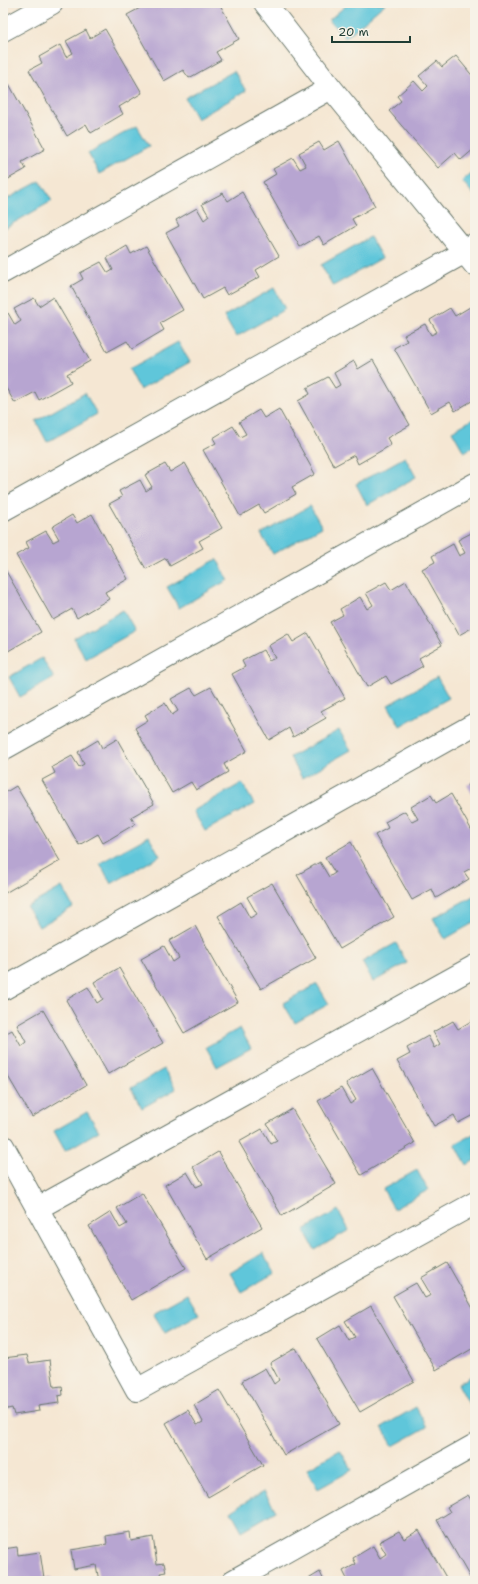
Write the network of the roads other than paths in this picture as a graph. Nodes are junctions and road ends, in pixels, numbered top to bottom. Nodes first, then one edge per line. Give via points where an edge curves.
1 (52, 3) edge
2 (265, 3) edge
3 (3, 30) edge
4 (331, 88) junction
5 (472, 254) edge
6 (3, 272) edge
7 (475, 484) edge
8 (3, 510) edge
9 (475, 724) edge
10 (3, 749) edge
11 (475, 966) edge
12 (3, 989) edge
13 (3, 1146) edge
14 (475, 1202) edge
15 (38, 1208) junction
16 (475, 1445) edge
17 (233, 1581) edge

1 - 3 street
2 - 4 street
4 - 5 street
4 - 6 street
5 - 8 street
7 - 10 street
9 - 12 street
11 - 15 street
13 - 15 street
14 - 15 street via 137,1390
16 - 17 street

